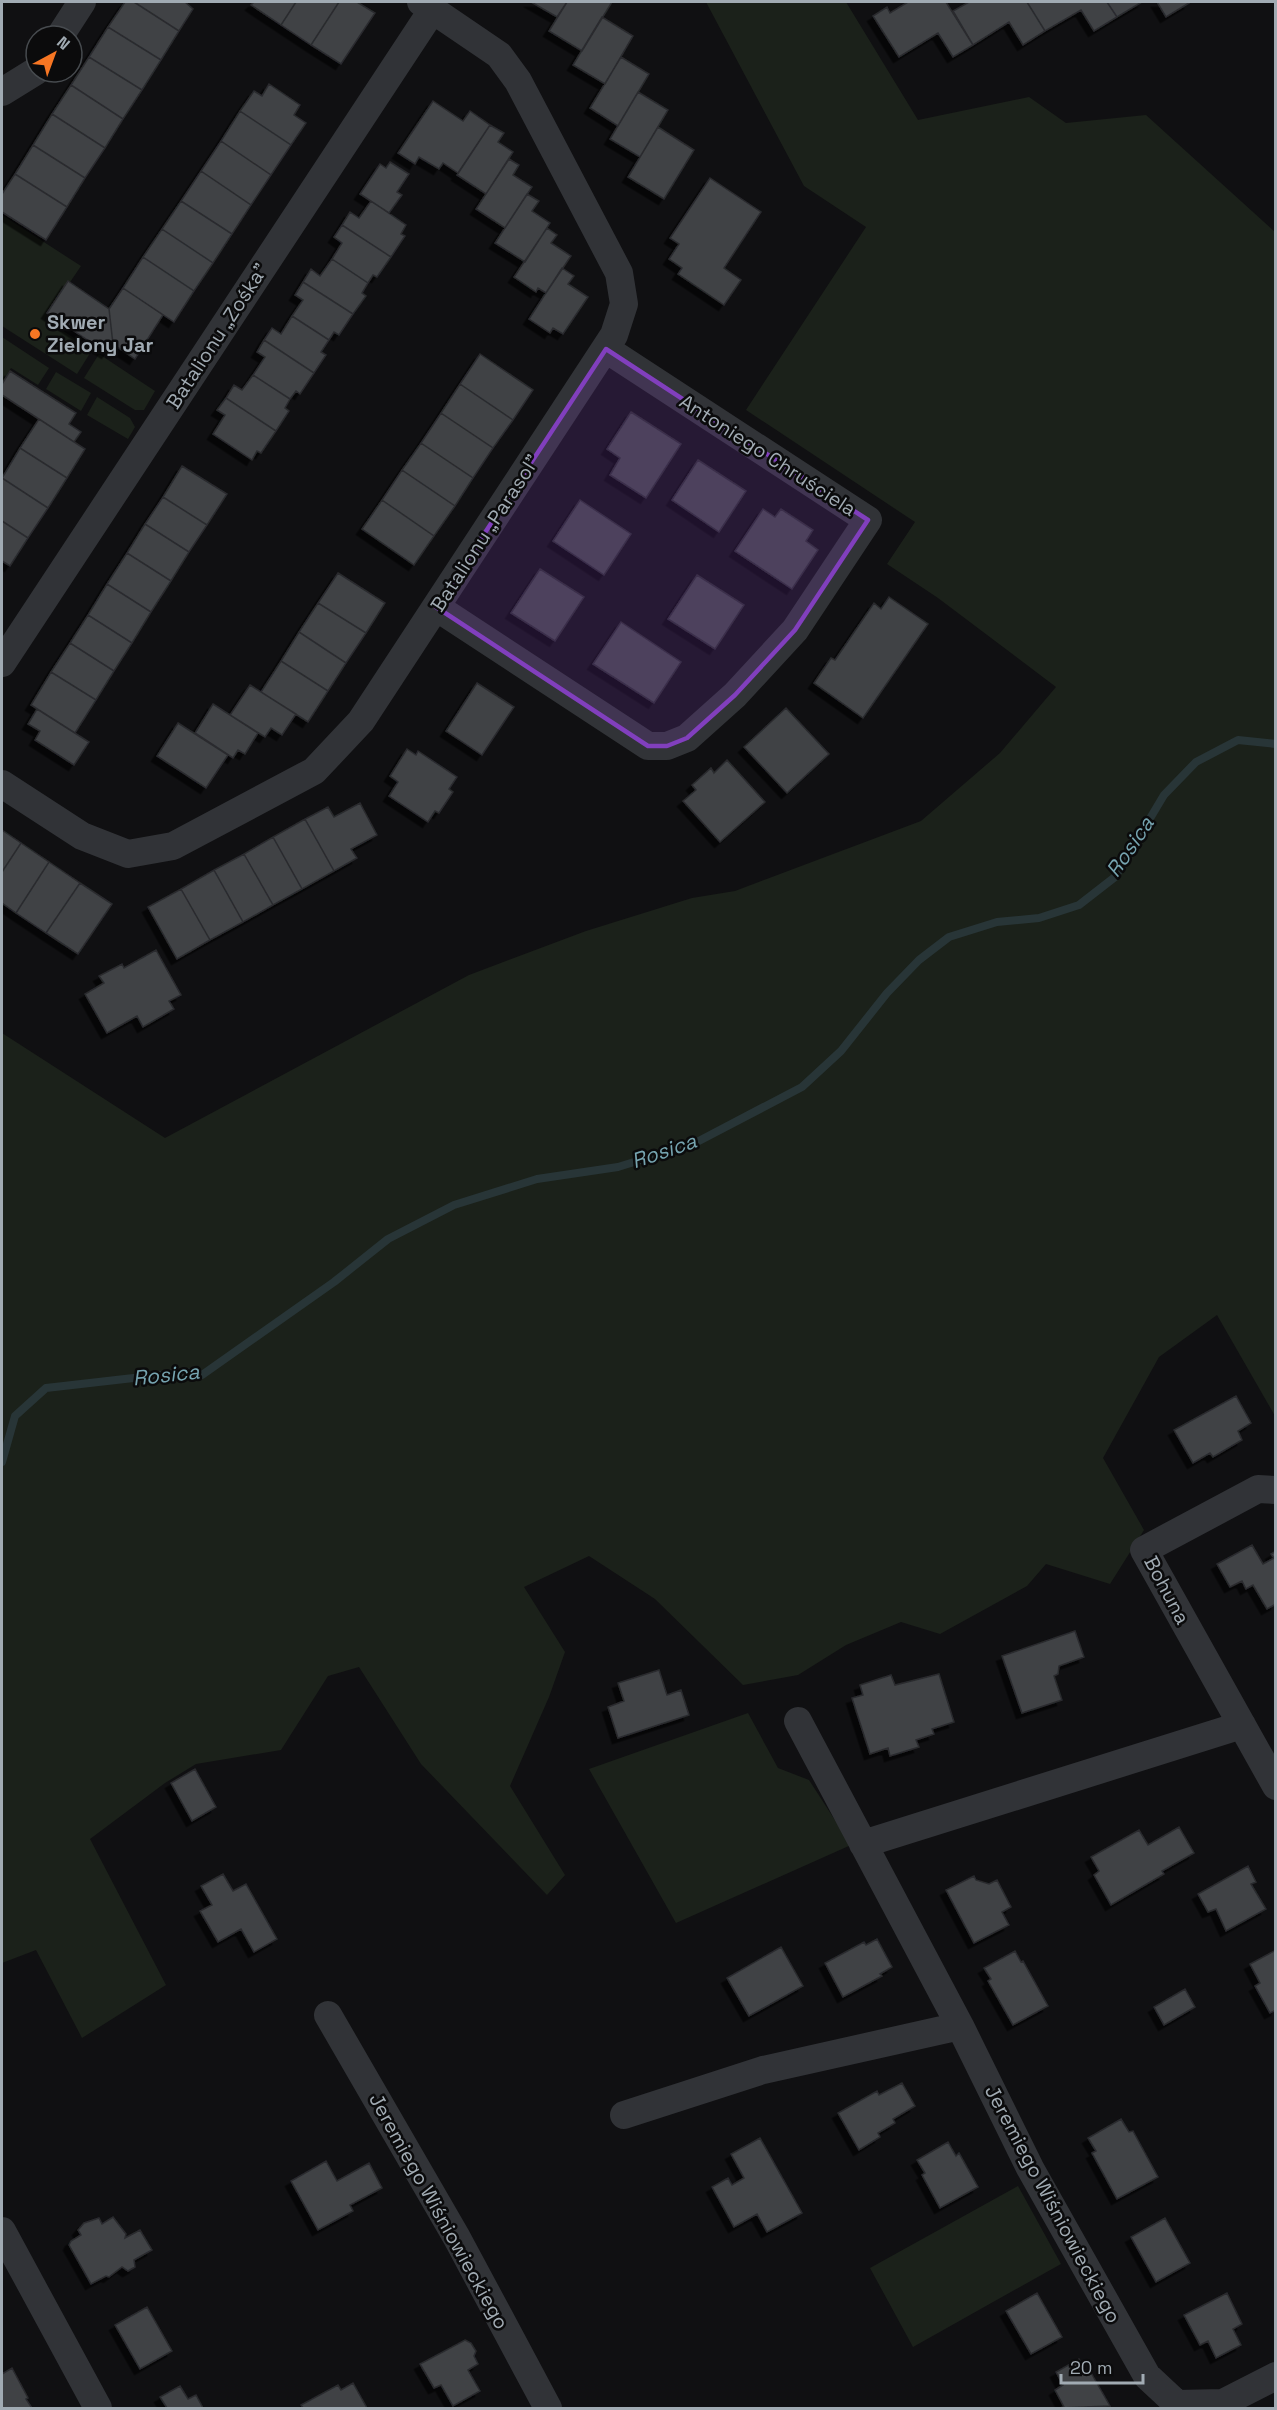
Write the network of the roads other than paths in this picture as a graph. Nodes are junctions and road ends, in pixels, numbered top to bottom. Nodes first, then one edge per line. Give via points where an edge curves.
1 (82, 2) edge
2 (427, 5) edge
3 (68, 24) edge
4 (24, 78) edge
5 (2, 92) edge
6 (606, 349) junction
7 (436, 607) junction
8 (2, 663) edge
9 (2, 784) edge
10 (1275, 1490) edge
11 (798, 1721) dead end
12 (1242, 1725) junction
13 (1275, 1786) edge
14 (863, 1844) junction
15 (328, 2015) dead end
16 (960, 2026) junction
17 (624, 2115) dead end
18 (2, 2231) edge
19 (1275, 2376) edge
20 (98, 2409) edge
21 (548, 2409) edge

1 - 3 street
2 - 6 street, Batalionu „Parasol” via 487,45 509,67 616,265 624,304
2 - 8 street, Batalionu „Zośka”
4 - 5 street
6 - 7 street, Batalionu „Parasol”
6 - 7 street, Antoniego Chruściela via 868,520 844,557 795,630 735,695 687,738 667,746 648,746
7 - 9 street, Batalionu „Parasol” via 361,721 314,771 173,846 128,855 82,836
10 - 12 street, Bohuna via 1258,1489 1144,1550
11 - 14 street, Jeremiego Wiśniowieckiego
12 - 13 street, Bohuna
12 - 14 street
14 - 16 street, Jeremiego Wiśniowieckiego
15 - 21 street, Jeremiego Wiśniowieckiego via 457,2238
16 - 17 street via 763,2070
16 - 19 street, Jeremiego Wiśniowieckiego via 1030,2168 1147,2376 1177,2404 1223,2403
18 - 20 street

